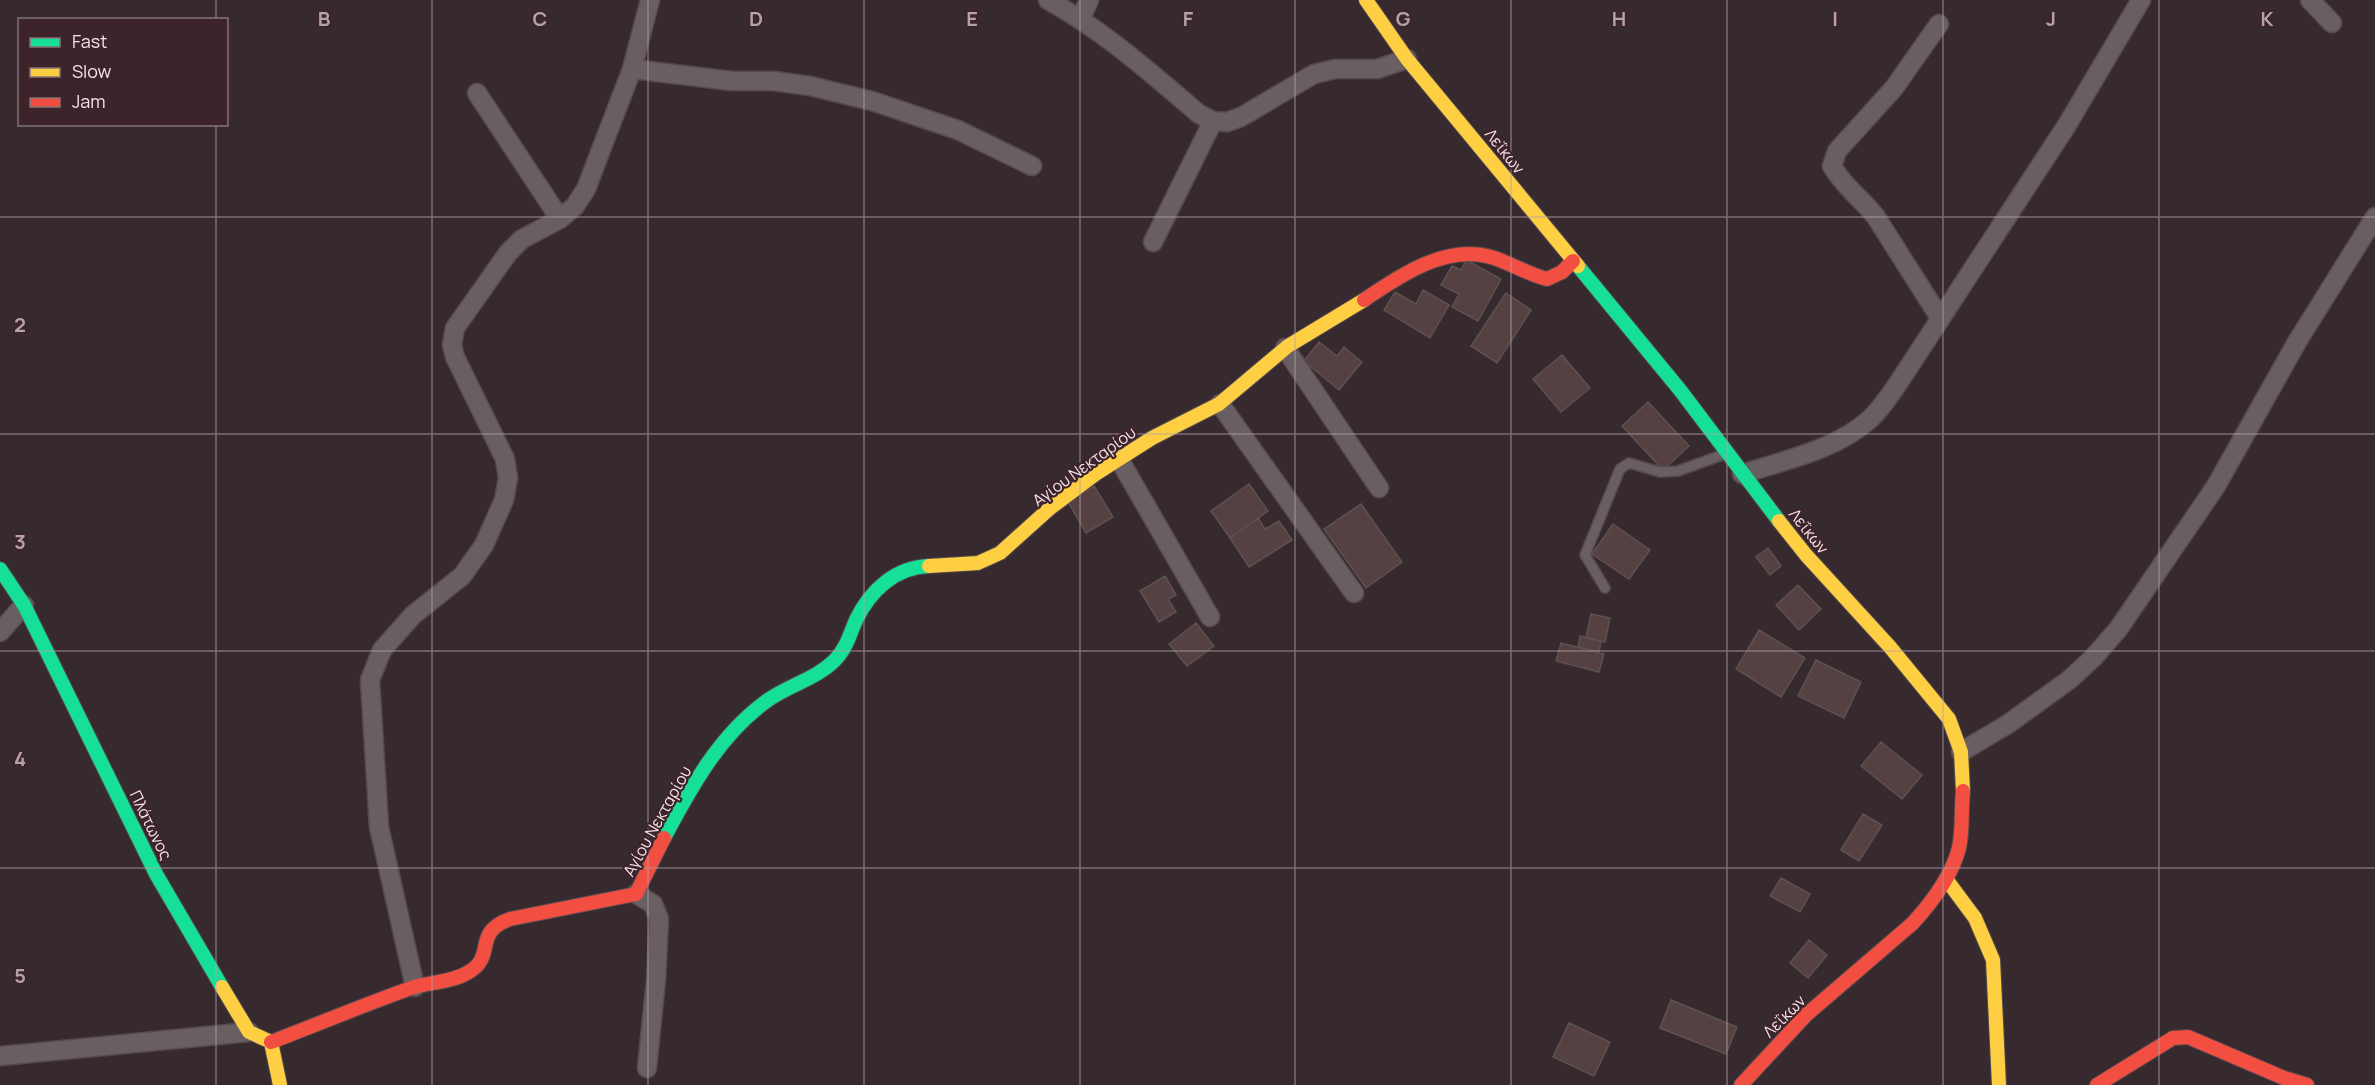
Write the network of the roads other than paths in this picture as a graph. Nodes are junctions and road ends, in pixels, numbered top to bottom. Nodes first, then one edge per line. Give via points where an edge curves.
1 (650, 0) edge
2 (1048, 0) edge
3 (1089, 0) edge
4 (1366, 0) edge
5 (2141, 0) edge
6 (2310, 0) edge
7 (1081, 18) junction
8 (2332, 23) dead end
9 (1939, 24) dead end
10 (1407, 59) junction
11 (632, 69) junction
12 (477, 93) dead end
13 (1213, 121) junction
14 (1032, 166) dead end
15 (2375, 217) edge
16 (560, 219) junction
17 (1153, 242) dead end
18 (1573, 261) junction
19 (1940, 318) junction
20 (1285, 348) junction
21 (1220, 404) junction
22 (1727, 453) junction
23 (1119, 459) junction
24 (1742, 474) junction
25 (1379, 488) dead end
26 (0, 569) edge
27 (1605, 588) dead end
28 (1354, 593) dead end
29 (24, 605) junction
30 (1210, 617) dead end
31 (0, 632) edge
32 (1961, 752) junction
33 (1946, 879) junction
34 (636, 894) junction
35 (415, 987) junction
36 (249, 1032) junction
37 (271, 1042) junction
38 (0, 1056) edge
39 (647, 1068) dead end
40 (280, 1085) edge
41 (1741, 1085) edge
42 (1999, 1085) edge
43 (2097, 1085) edge
44 (2305, 1085) edge

1 - 11 street
2 - 7 street
3 - 7 street
4 - 10 street, Λεΐκων
5 - 19 street via 2067,125
6 - 8 street
7 - 13 street
9 - 19 street via 1878,108 1837,151 1832,166 1839,179 1876,217
10 - 13 street via 1377,69 1335,69 1314,74 1241,117
10 - 18 street, Λεΐκων
11 - 14 street via 810,86 958,130
11 - 16 street via 586,189
12 - 16 street
13 - 17 street
15 - 32 street via 2297,342 2221,478 2119,628 2069,680
16 - 35 street via 522,239 508,253 455,328 454,357 505,459 508,478 504,500 484,545 462,576 413,615 381,650 370,680 379,826
18 - 20 street, Αγίου Νεκταρίου via 1547,279 1504,260 1481,255 1432,261
18 - 22 street, Λεΐκων
19 - 24 street via 1883,405 1862,426 1839,441
20 - 21 street, Αγίου Νεκταρίου
20 - 25 street
21 - 23 street, Αγίου Νεκταρίου via 1164,430
21 - 28 street
22 - 24 street, Λεΐκων
22 - 27 lane via 1678,471 1660,472 1629,463 1620,469 1586,555
23 - 30 street
23 - 34 street, Αγίου Νεκταρίου via 1054,504 1016,541 989,559 964,567 915,566 891,576 861,611 847,646 835,660 768,700 719,747 682,804
24 - 32 street, Λεΐκων via 1806,555 1936,700 1951,723
26 - 29 street, Πλάτωνος
29 - 31 street
29 - 36 street, Πλάτωνος via 156,874
32 - 33 street, Λεΐκων via 1964,784 1959,847
33 - 41 street, Λεΐκων via 1914,923 1806,1016
33 - 42 street via 1975,918 1994,960
34 - 35 street, Αγίου Νεκταρίου via 503,921 487,934 485,952 478,965 466,974
34 - 39 street via 653,904 659,919
35 - 37 street, Αγίου Νεκταρίου
36 - 37 street
36 - 38 street
37 - 40 street
43 - 44 street via 2173,1038 2188,1037

